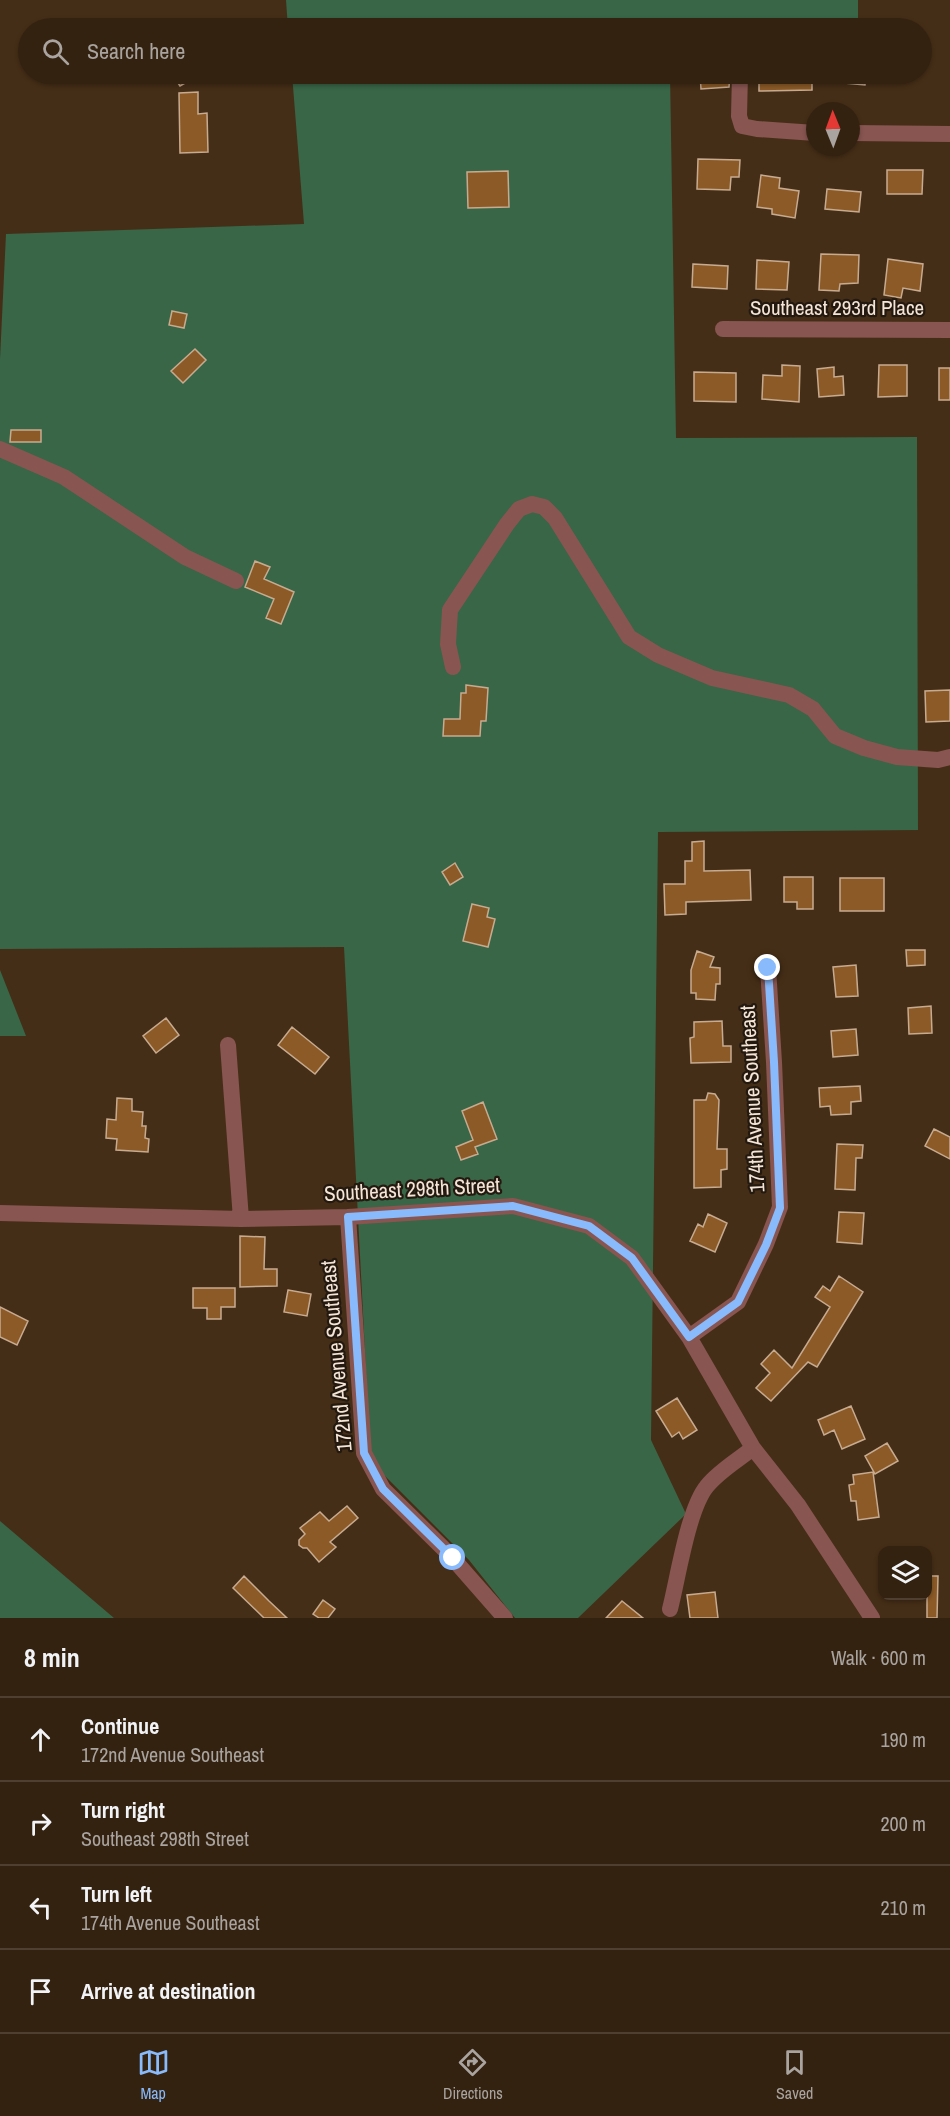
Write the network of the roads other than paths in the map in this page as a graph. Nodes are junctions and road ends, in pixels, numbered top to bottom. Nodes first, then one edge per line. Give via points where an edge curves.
1 (740, 84) edge
2 (806, 133) edge
3 (860, 133) edge
4 (950, 134) edge
5 (723, 329) dead end
6 (950, 330) edge
7 (0, 449) edge
8 (236, 581) dead end
9 (453, 667) dead end
10 (950, 757) edge
11 (768, 968) dead end
12 (228, 1045) dead end
13 (0, 1213) edge
14 (348, 1217) junction
15 (241, 1219) junction
16 (689, 1337) junction
17 (753, 1448) junction
18 (670, 1609) dead end
19 (505, 1618) edge
20 (872, 1618) edge

1 - 2 street via 742,126
3 - 4 street
5 - 6 street, Southeast 293rd Place
7 - 8 street via 64,477 185,556
9 - 10 street via 448,644 450,610 507,524 519,509 532,504 544,507 555,518 629,638 712,678 789,695 813,709 836,736 864,748 897,757
11 - 16 street, 174th Avenue Southeast via 780,1208 738,1302
12 - 15 street
13 - 15 street, Southeast 298th Street
14 - 15 street, Southeast 298th Street
14 - 16 street, Southeast 298th Street via 513,1206 589,1226 632,1258
14 - 19 street, 172nd Avenue Southeast via 364,1453 383,1489 448,1553
16 - 17 street, Southeast 298th Street
17 - 18 street via 706,1487 695,1507
17 - 20 street, Southeast 298th Street via 798,1505

